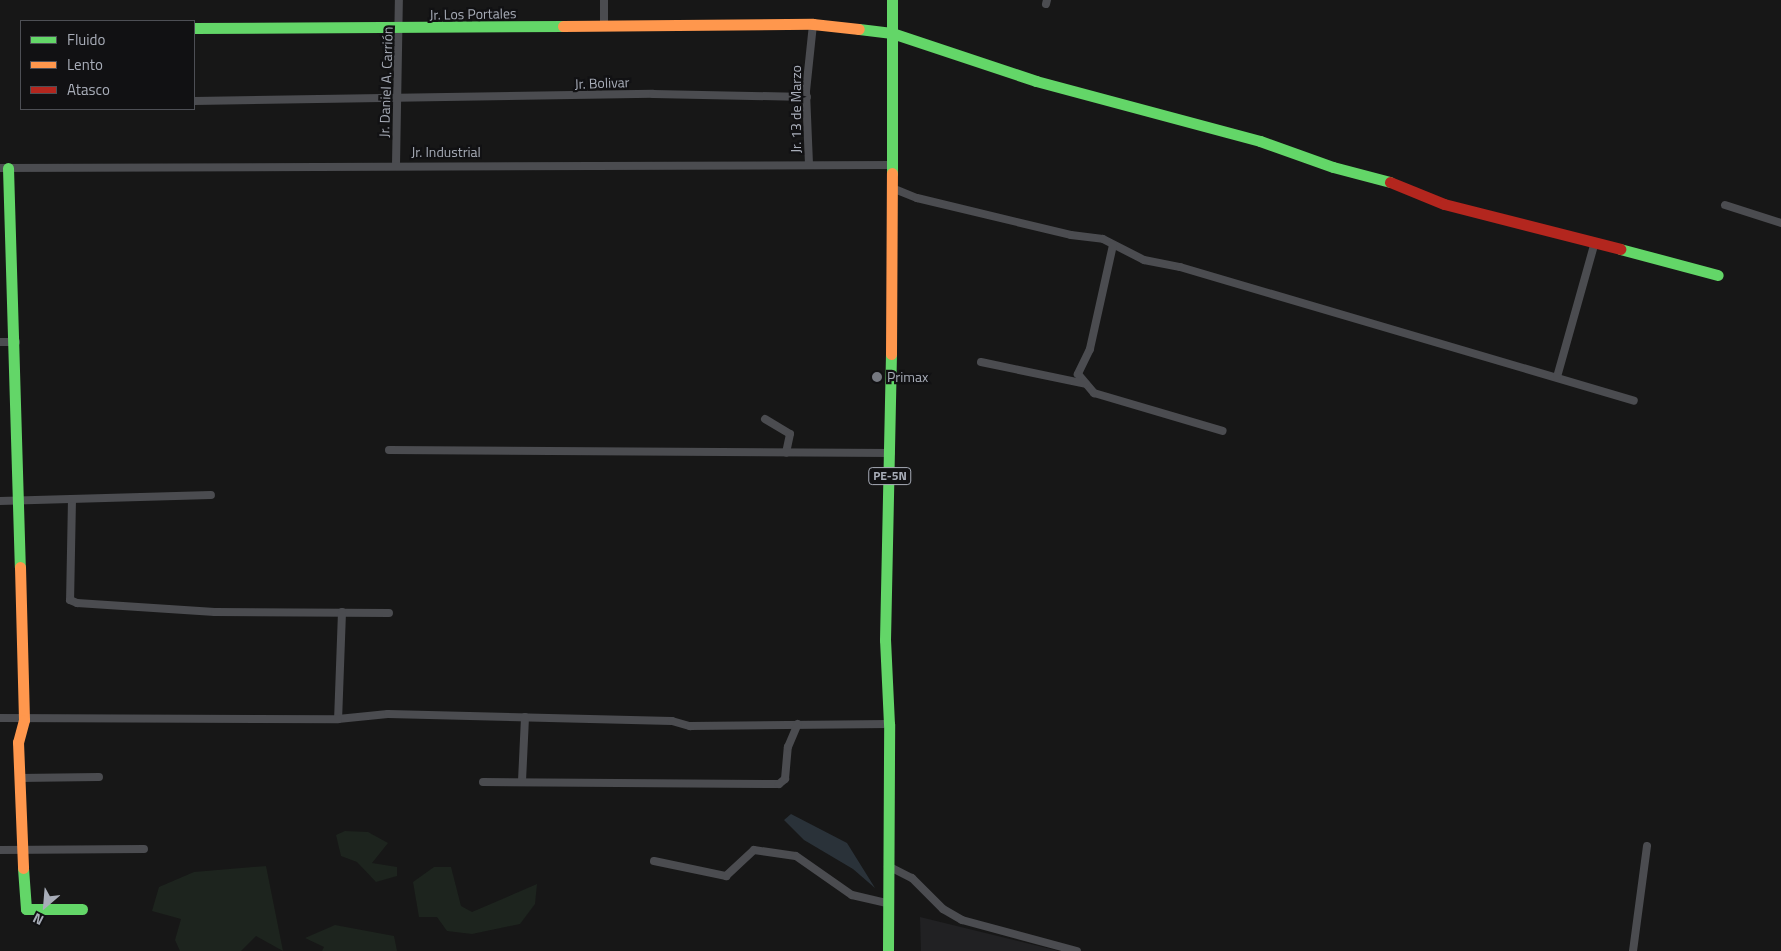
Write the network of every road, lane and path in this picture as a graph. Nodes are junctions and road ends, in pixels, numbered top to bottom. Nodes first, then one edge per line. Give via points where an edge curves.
1 (399, 0) edge
2 (604, 0) edge
3 (892, 0) edge
4 (813, 24) junction
5 (604, 25) junction
6 (195, 28) edge
7 (402, 30) junction
8 (892, 33) junction
9 (398, 97) junction
10 (806, 97) junction
11 (195, 101) edge
12 (396, 164) junction
13 (809, 164) junction
14 (892, 165) junction
15 (4, 168) edge
16 (892, 188) junction
17 (1725, 206) dead end
18 (1781, 223) edge
19 (1113, 245) junction
20 (1594, 245) junction
21 (1718, 275) dead end
22 (0, 342) edge
23 (16, 342) junction
24 (981, 362) dead end
25 (1557, 377) junction
26 (1086, 384) junction
27 (1634, 401) dead end
28 (765, 419) dead end
29 (1223, 431) dead end
30 (389, 450) dead end
31 (786, 453) junction
32 (891, 453) junction
33 (211, 495) dead end
34 (72, 499) junction
35 (19, 500) junction
36 (0, 501) edge
37 (342, 612) junction
38 (389, 614) dead end
39 (525, 717) junction
40 (0, 718) edge
41 (338, 719) junction
42 (24, 720) junction
43 (798, 724) junction
44 (889, 724) junction
45 (99, 777) dead end
46 (19, 778) junction
47 (483, 782) dead end
48 (522, 782) junction
49 (1647, 846) dead end
50 (22, 849) junction
51 (144, 849) dead end
52 (0, 850) edge
53 (654, 861) dead end
54 (888, 866) junction
55 (888, 903) junction
56 (82, 909) dead end
57 (888, 951) edge
58 (1077, 951) edge
59 (1633, 951) edge

1 - 7 street, Jr. Daniel A. Carrión
2 - 5 street
3 - 8 main road, PE-5N
4 - 5 main road, Jr. Los Portales
4 - 8 main road, Jr. Los Portales
4 - 10 street, Jr. 13 de Marzo
5 - 7 main road, Jr. Los Portales
6 - 7 main road, Jr. Los Portales
7 - 9 street, Jr. Daniel A. Carrión
8 - 14 main road, PE-5N
8 - 20 main road, Jr. Los Portales via 1036,81 1260,141 1333,168 1399,184 1444,204
9 - 10 street, Jr. Bolivar
9 - 11 street, Jr. Bolivar
9 - 12 street, Jr. Daniel A. Carrión
10 - 13 street, Jr. 13 de Marzo
12 - 13 street, Jr. Industrial
12 - 15 street, Jr. Industrial
13 - 14 street, Jr. Industrial
14 - 16 main road, PE-5N
15 - 23 main road via 13,235 12,322
16 - 19 street via 1071,235 1103,239
16 - 32 main road, PE-5N
17 - 18 street
19 - 25 street via 1144,260 1180,267
19 - 26 street via 1090,349 1078,374
20 - 21 main road, Jr. Los Portales
20 - 25 street
22 - 23 street
23 - 35 main road
24 - 26 street
25 - 27 street
26 - 29 street via 1094,393
28 - 31 street via 792,434
30 - 31 street
31 - 32 street
32 - 44 main road, PE-5N via 885,617
33 - 34 street
34 - 35 street
34 - 37 street via 74,534 70,600 206,611
35 - 36 street
35 - 42 main road
37 - 38 street
37 - 41 street
39 - 41 street via 388,714
39 - 43 street via 672,721 690,726
39 - 48 street
40 - 42 street
41 - 42 street via 152,716
42 - 46 main road via 18,742
43 - 44 street
43 - 48 street via 788,747 785,779 778,784
44 - 54 main road, PE-5N
45 - 46 street
46 - 50 main road
47 - 48 street
49 - 59 street
50 - 51 street
50 - 52 street
50 - 56 main road via 26,909
53 - 55 street via 726,876 754,850 796,856 852,895
54 - 55 main road, PE-5N
54 - 58 street via 912,878 943,909 962,920
55 - 57 main road, PE-5N

